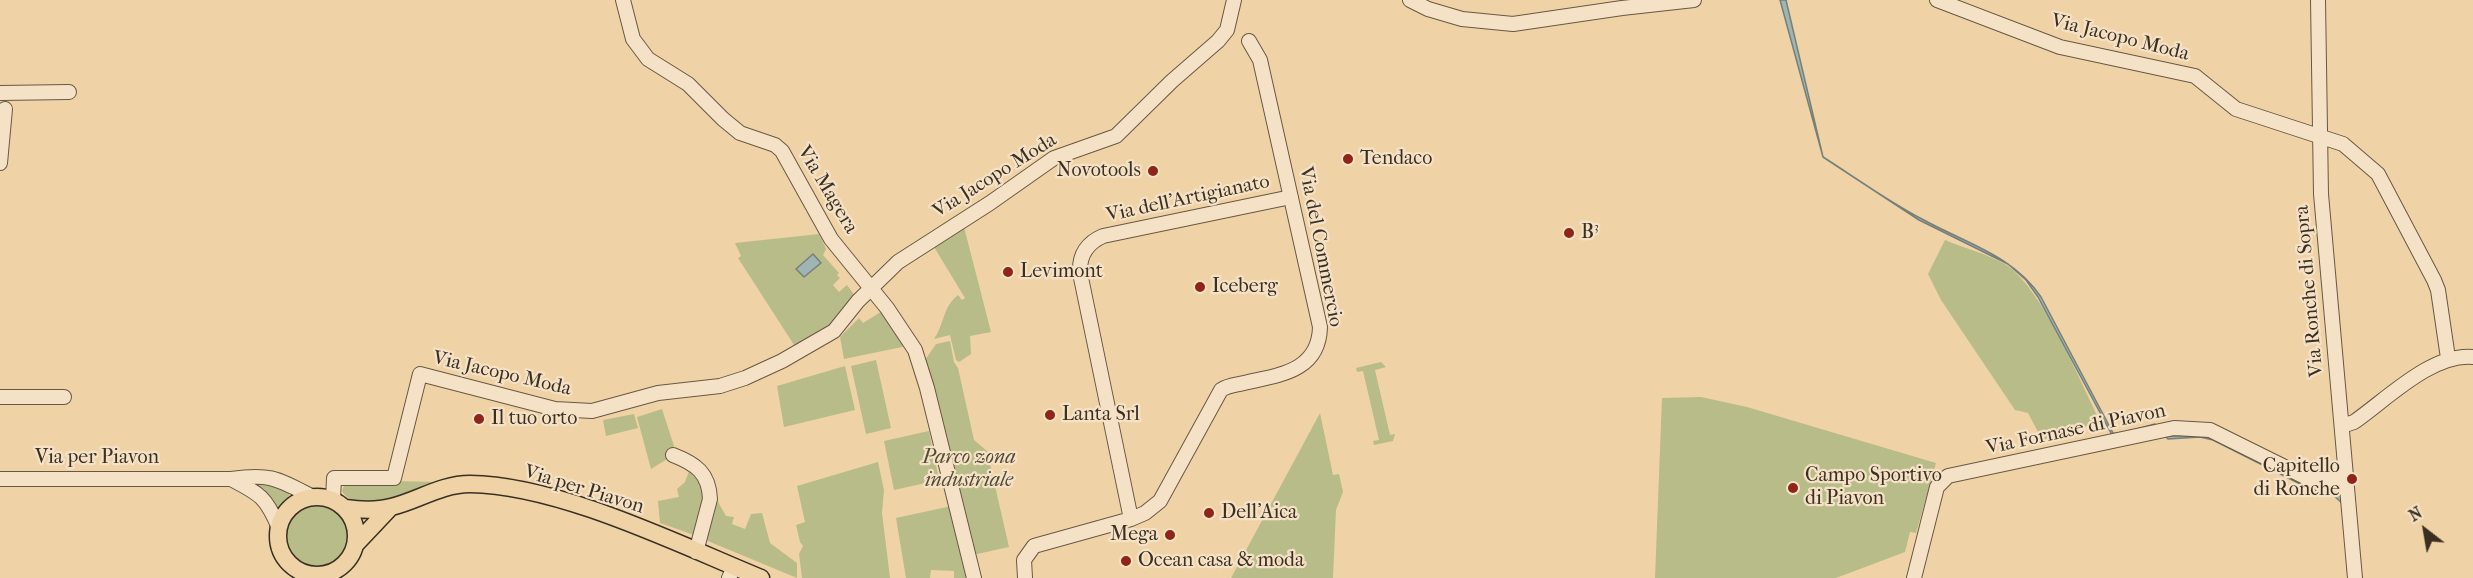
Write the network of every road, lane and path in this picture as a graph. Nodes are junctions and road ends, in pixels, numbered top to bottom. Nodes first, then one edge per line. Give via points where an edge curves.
1 (623, 0) edge
2 (1234, 0) edge
3 (1410, 0) edge
4 (1689, 0) edge
5 (1937, 0) edge
6 (2318, 0) edge
7 (1249, 41) dead end
8 (69, 92) dead end
9 (0, 93) edge
10 (5, 109) dead end
11 (2321, 136) junction
12 (0, 163) edge
13 (1291, 197) junction
14 (870, 288) junction
15 (2473, 357) edge
16 (2448, 358) junction
17 (0, 397) edge
18 (64, 397) dead end
19 (2342, 426) junction
20 (674, 455) dead end
21 (2346, 478) junction
22 (0, 479) edge
23 (231, 479) junction
24 (313, 497) junction
25 (339, 504) junction
26 (390, 508) junction
27 (1131, 519) junction
28 (279, 528) junction
29 (356, 544) junction
30 (696, 552) junction
31 (294, 572) edge
32 (732, 572) edge
33 (329, 575) edge
34 (761, 578) edge
35 (974, 578) edge
36 (1025, 578) edge
37 (1914, 578) edge
38 (2355, 578) edge

1 - 14 street, Via Magera via 633,39 648,59 688,84 741,133 782,151 831,239
2 - 14 street, Via Jacopo Moda via 1227,30 1218,41 1116,136 1054,158 906,256
3 - 4 street via 1462,19 1513,24
5 - 11 street, Via Jacopo Moda via 2060,47 2195,76 2236,109
6 - 11 street, Via Ronche di Sopra
7 - 13 street, Via del Commercio via 1260,60
8 - 9 street
10 - 12 street
11 - 16 street, Via Jacopo Moda via 2343,144 2381,179 2437,286
11 - 19 street, Via Ronche di Sopra via 2321,194
13 - 27 street, Via del Commercio via 1320,327 1315,350 1304,364 1286,373 1221,390 1164,497 1150,510
13 - 27 street, Via dell'Artigianato via 1103,236 1083,254 1080,273
14 - 25 street, Via Jacopo Moda via 834,331 745,378 720,386 658,393 592,411 555,409 420,374 394,478 334,478
14 - 35 street via 915,350 921,366
15 - 16 street
16 - 19 street via 2354,422
17 - 18 street
19 - 21 street, Via Ronche di Sopra
20 - 30 street via 697,466 710,493
21 - 37 street, Via Fornase di Piavon via 2309,479 2210,430 2183,428 1948,476 1937,487
21 - 38 street, Via Ronche di Sopra
22 - 23 street, Via per Piavon
23 - 24 street, Via per Piavon via 274,477
23 - 28 street via 263,498
24 - 25 main road
24 - 28 main road via 291,507
25 - 26 main road, Via per Piavon via 365,510
25 - 29 main road via 353,519
26 - 29 main road, Via per Piavon
26 - 30 main road, Via per Piavon via 445,488 484,485 565,502
27 - 36 street, Via del Commercio via 1034,546 1024,560
28 - 31 main road via 280,549
29 - 33 main road via 347,562
30 - 32 main road, Via per Piavon
31 - 33 main road
32 - 34 main road, Via per Piavon

